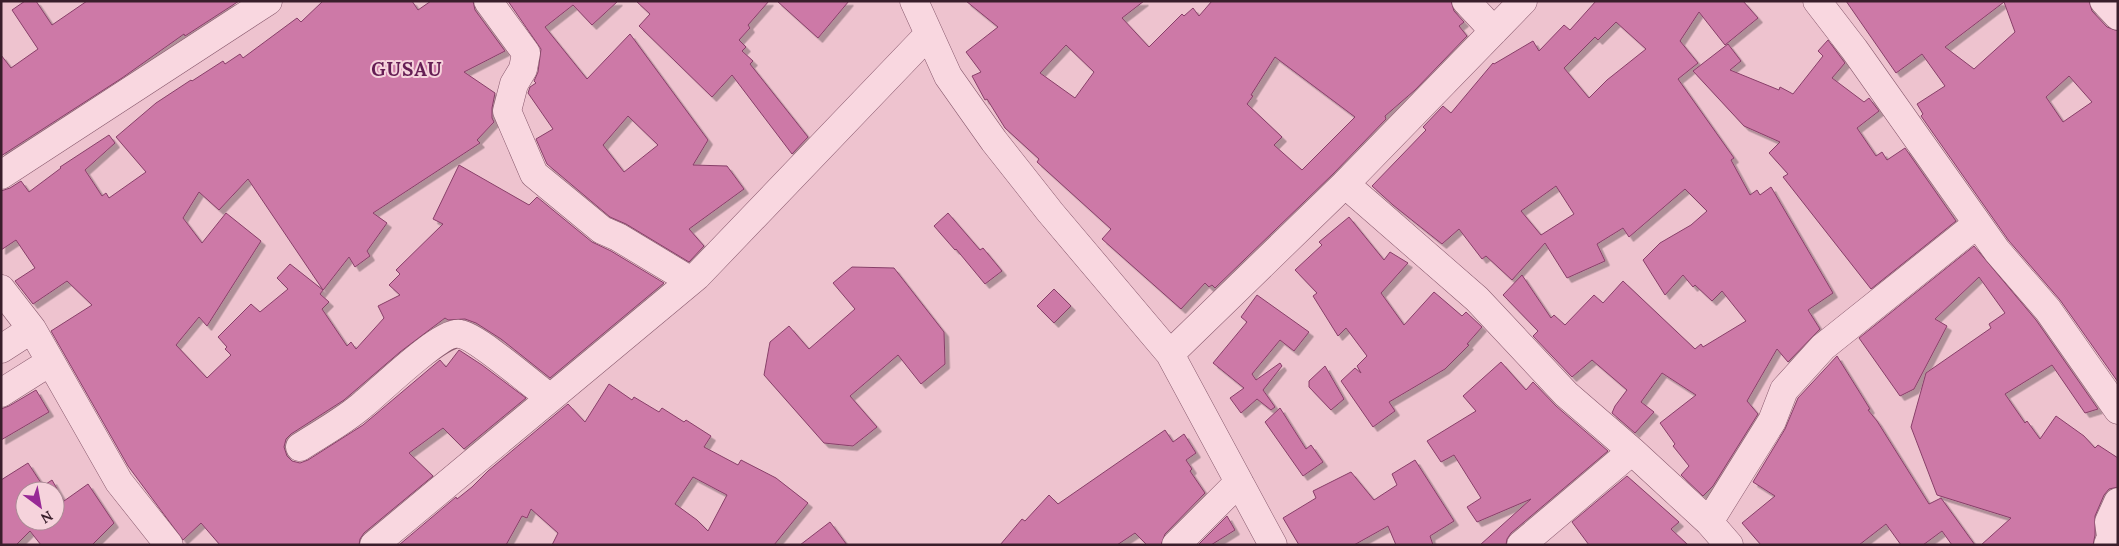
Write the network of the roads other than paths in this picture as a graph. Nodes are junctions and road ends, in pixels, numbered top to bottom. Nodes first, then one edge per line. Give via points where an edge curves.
1 (268, 1) edge
2 (488, 1) edge
3 (914, 1) edge
4 (1466, 1) edge
5 (1523, 1) edge
6 (1817, 1) edge
7 (2104, 1) edge
8 (2118, 16) edge
9 (1494, 31) junction
10 (929, 34) junction
11 (1, 175) edge
12 (1345, 184) junction
13 (1977, 224) junction
14 (691, 281) junction
15 (1, 289) edge
16 (32, 329) junction
17 (1, 349) edge
18 (1170, 354) junction
19 (50, 362) junction
20 (1, 392) edge
21 (550, 398) junction
22 (2118, 410) edge
23 (300, 447) dead end
24 (1632, 451) junction
25 (1238, 482) junction
26 (2118, 502) edge
27 (1709, 522) junction
28 (169, 545) edge
29 (374, 545) edge
30 (1176, 545) edge
31 (1273, 545) edge
32 (1521, 545) edge
33 (1729, 545) edge
34 (2108, 545) edge

1 - 11 street
2 - 14 street via 526,53 507,111 534,174 602,230
3 - 10 street
4 - 9 street
5 - 9 street
6 - 13 street
7 - 8 street
9 - 12 street
10 - 14 street
10 - 18 street via 948,76 994,141
12 - 18 street
12 - 24 street via 1478,299 1566,394
13 - 22 street via 2048,310
13 - 27 street via 1823,347 1784,390 1772,421
14 - 21 street
15 - 16 street
16 - 17 street
16 - 19 street
18 - 25 street
19 - 20 street
19 - 28 street via 119,482
21 - 23 street via 478,343 462,334 450,334 359,408
21 - 29 street
24 - 27 street
24 - 32 street
25 - 30 street
25 - 31 street
26 - 34 street via 2109,522 2111,537
27 - 33 street

